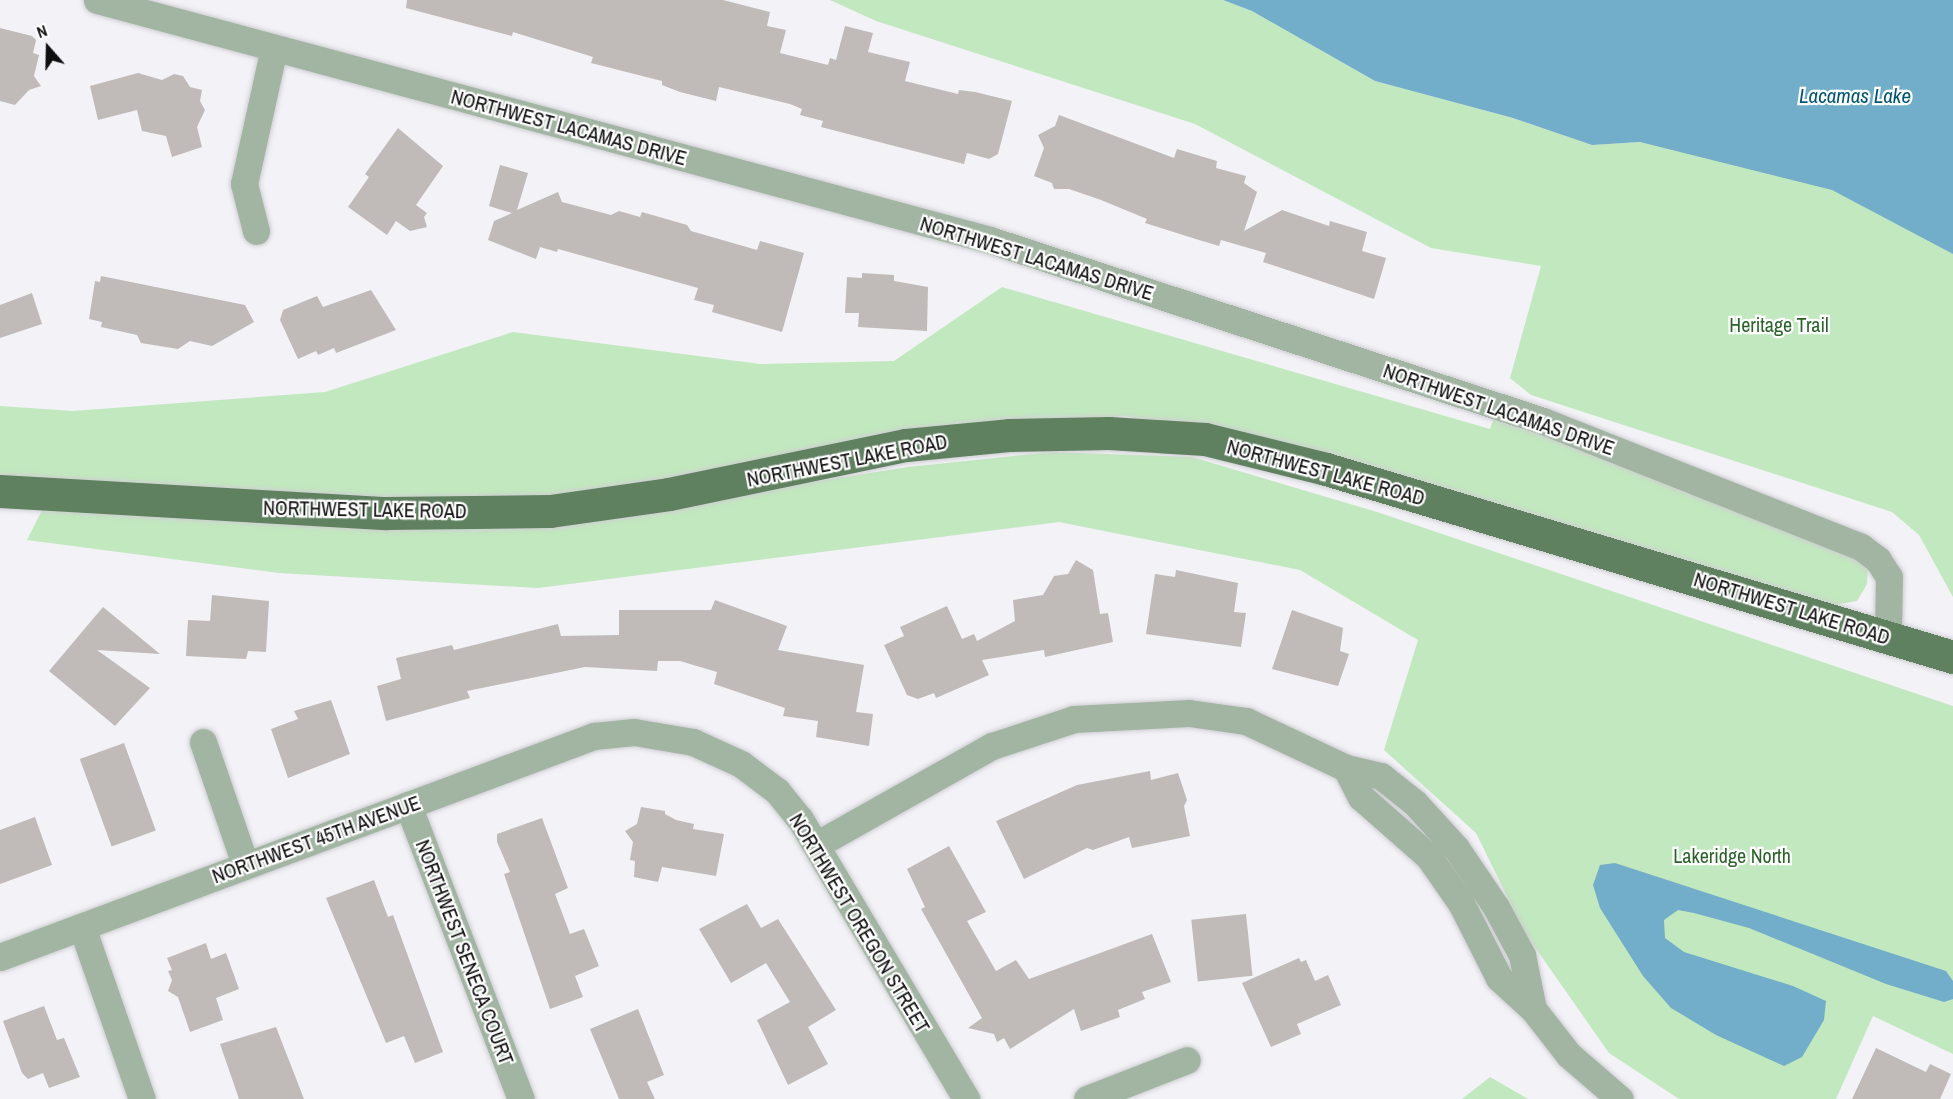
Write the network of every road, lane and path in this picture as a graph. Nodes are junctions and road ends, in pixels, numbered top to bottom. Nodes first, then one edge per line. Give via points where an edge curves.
1 (97, 0) edge
2 (274, 48) junction
3 (256, 231) dead end
4 (0, 492) edge
5 (1888, 636) junction
6 (1953, 657) edge
7 (634, 732) joint
8 (203, 742) dead end
9 (408, 805) junction
10 (816, 845) junction
11 (245, 864) junction
12 (82, 927) junction
13 (0, 957) edge
14 (1187, 1060) dead end
15 (142, 1099) edge
16 (521, 1099) edge
17 (966, 1099) edge
18 (1087, 1099) edge
19 (1620, 1099) edge

1 - 2 street, NORTHWEST LACAMAS DRIVE
2 - 3 street via 244,184
2 - 5 street, NORTHWEST LACAMAS DRIVE via 990,240 1543,421 1861,547 1889,577
4 - 5 main road, NORTHWEST LAKE ROAD via 386,513 550,511 669,494 906,446 1053,434 1108,433 1205,440 1326,469
5 - 6 main road, NORTHWEST LAKE ROAD
7 - 9 street, NORTHWEST 45TH AVENUE via 594,736
7 - 10 street, NORTHWEST OREGON STREET via 693,742 741,764 777,791
8 - 11 street
9 - 11 street, NORTHWEST 45TH AVENUE
9 - 16 street, NORTHWEST SENECA COURT
10 - 17 street, NORTHWEST OREGON STREET
10 - 19 street via 992,746 1074,719 1189,713 1246,721 1346,768 1382,776 1415,803 1456,848 1496,907 1522,955 1533,1009 1569,1055
11 - 12 street, NORTHWEST 45TH AVENUE
12 - 13 street, NORTHWEST 45TH AVENUE
12 - 15 street
14 - 18 street

